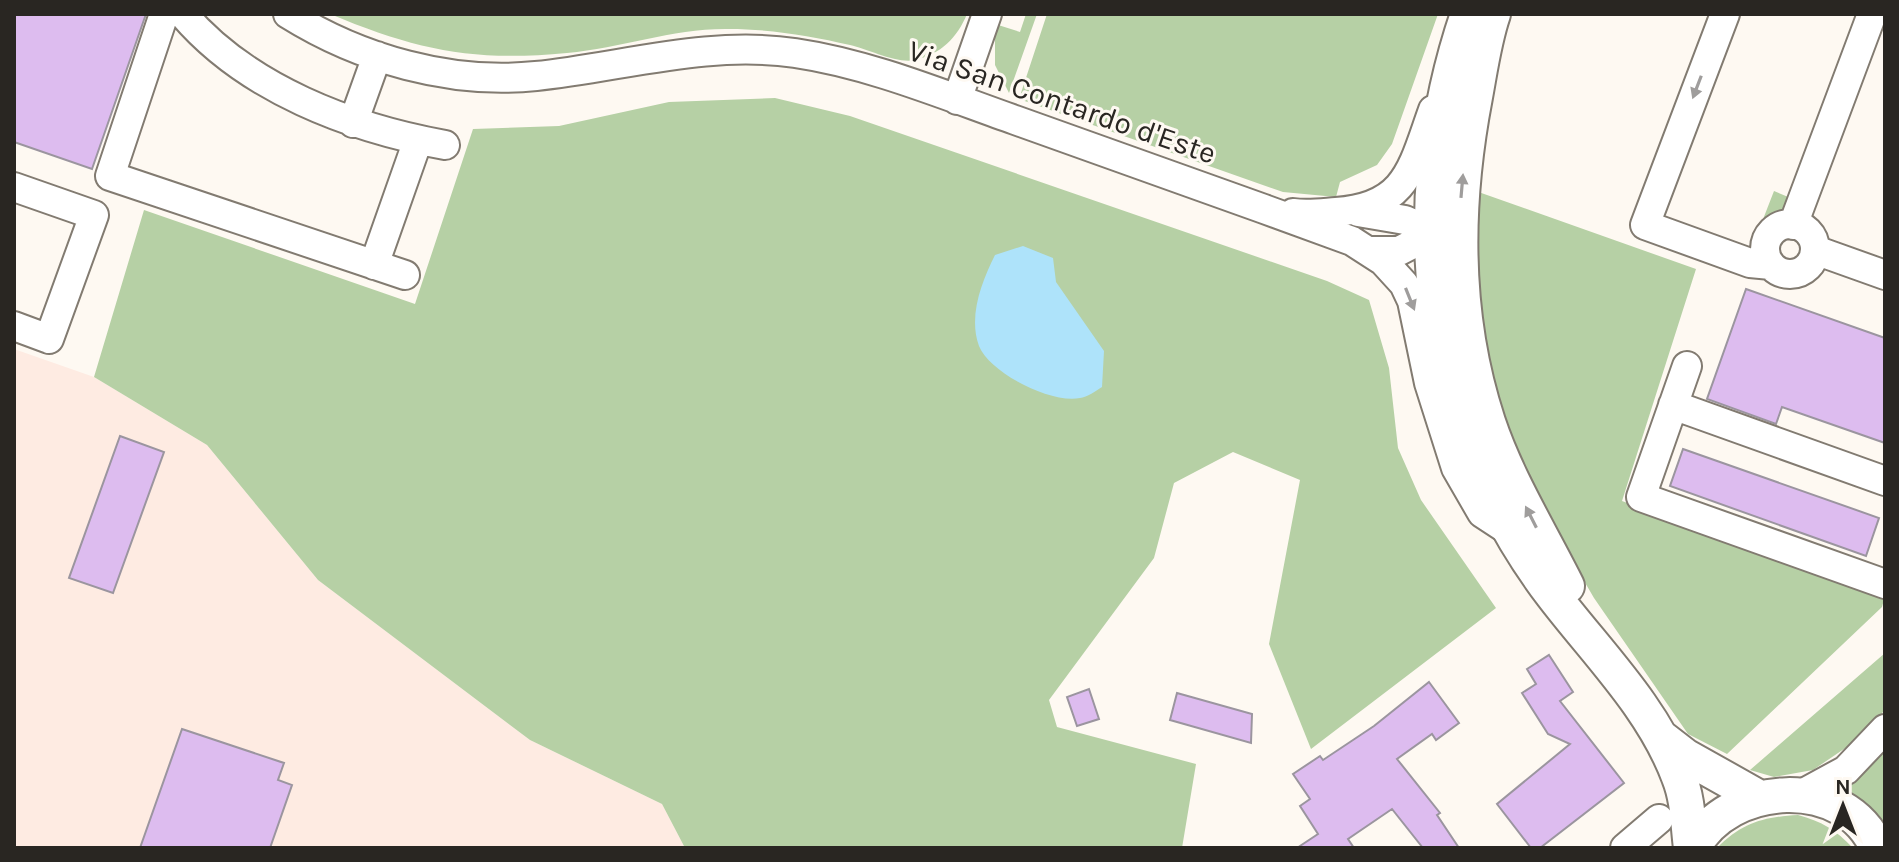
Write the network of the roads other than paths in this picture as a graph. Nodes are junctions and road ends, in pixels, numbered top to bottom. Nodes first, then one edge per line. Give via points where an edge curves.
1 (164, 14) edge
2 (183, 14) edge
3 (288, 14) edge
4 (987, 14) edge
5 (1493, 14) edge
6 (1725, 14) edge
7 (1872, 14) edge
8 (1465, 23) edge
9 (377, 56) junction
10 (957, 100) junction
11 (353, 123) junction
12 (14, 187) edge
13 (1253, 204) junction
14 (1351, 211) junction
15 (1793, 225) junction
16 (1446, 233) junction
17 (1815, 250) junction
18 (1371, 251) junction
19 (374, 265) junction
20 (1771, 265) junction
21 (405, 275) dead end
22 (1885, 275) edge
23 (14, 326) edge
24 (1687, 366) dead end
25 (1673, 405) junction
26 (1885, 481) edge
27 (1511, 532) junction
28 (1885, 584) edge
29 (1589, 638) junction
30 (1885, 729) edge
31 (1662, 739) junction
32 (1800, 795) junction
33 (1758, 797) junction
34 (1659, 819) dead end
35 (1625, 848) edge
36 (1692, 848) edge
37 (1877, 848) edge

1 - 19 street via 110,176
2 - 11 street via 237,61 303,101
3 - 9 street, Via San Contardo d'Este
4 - 10 street
16 -> 5 main road
6 -> 20 street via 1645,225 1750,263
7 - 15 street
8 - 14 street, Via San Contardo d'Este via 1405,182 1385,200
8 - 16 main road via 1438,144
9 - 10 street, Via San Contardo d'Este via 440,72 510,77 682,54 767,49 829,59
9 - 11 street
10 - 13 street, Via San Contardo d'Este
11 - 19 street via 432,142
12 - 23 street via 94,215 49,339
13 - 14 street, Via San Contardo d'Este via 1301,214
13 - 18 street, Via San Contardo d'Este
14 - 16 street, Via San Contardo d'Este
15 - 17 street via 1806,229
15 - 20 street via 1780,227 1767,239
16 - 18 street, Via San Contardo d'Este via 1399,251
16 - 27 main road via 1437,318 1451,395 1475,462
29 -> 16 main road via 1489,425 1468,353
17 - 20 street via 1801,272 1781,272
17 - 22 street
18 -> 27 street, Via San Contardo d'Este via 1393,269 1412,301 1438,414 1469,496 1482,513
19 - 21 street
24 - 25 street
25 - 26 street
25 - 28 street via 1641,497
27 - 29 main road via 1553,596
29 - 31 main road
30 - 32 street via 1846,770
31 - 33 main road
31 - 36 main road via 1680,778
32 - 33 main road
32 - 37 main road via 1850,815
33 - 36 main road via 1723,813
34 - 35 street

